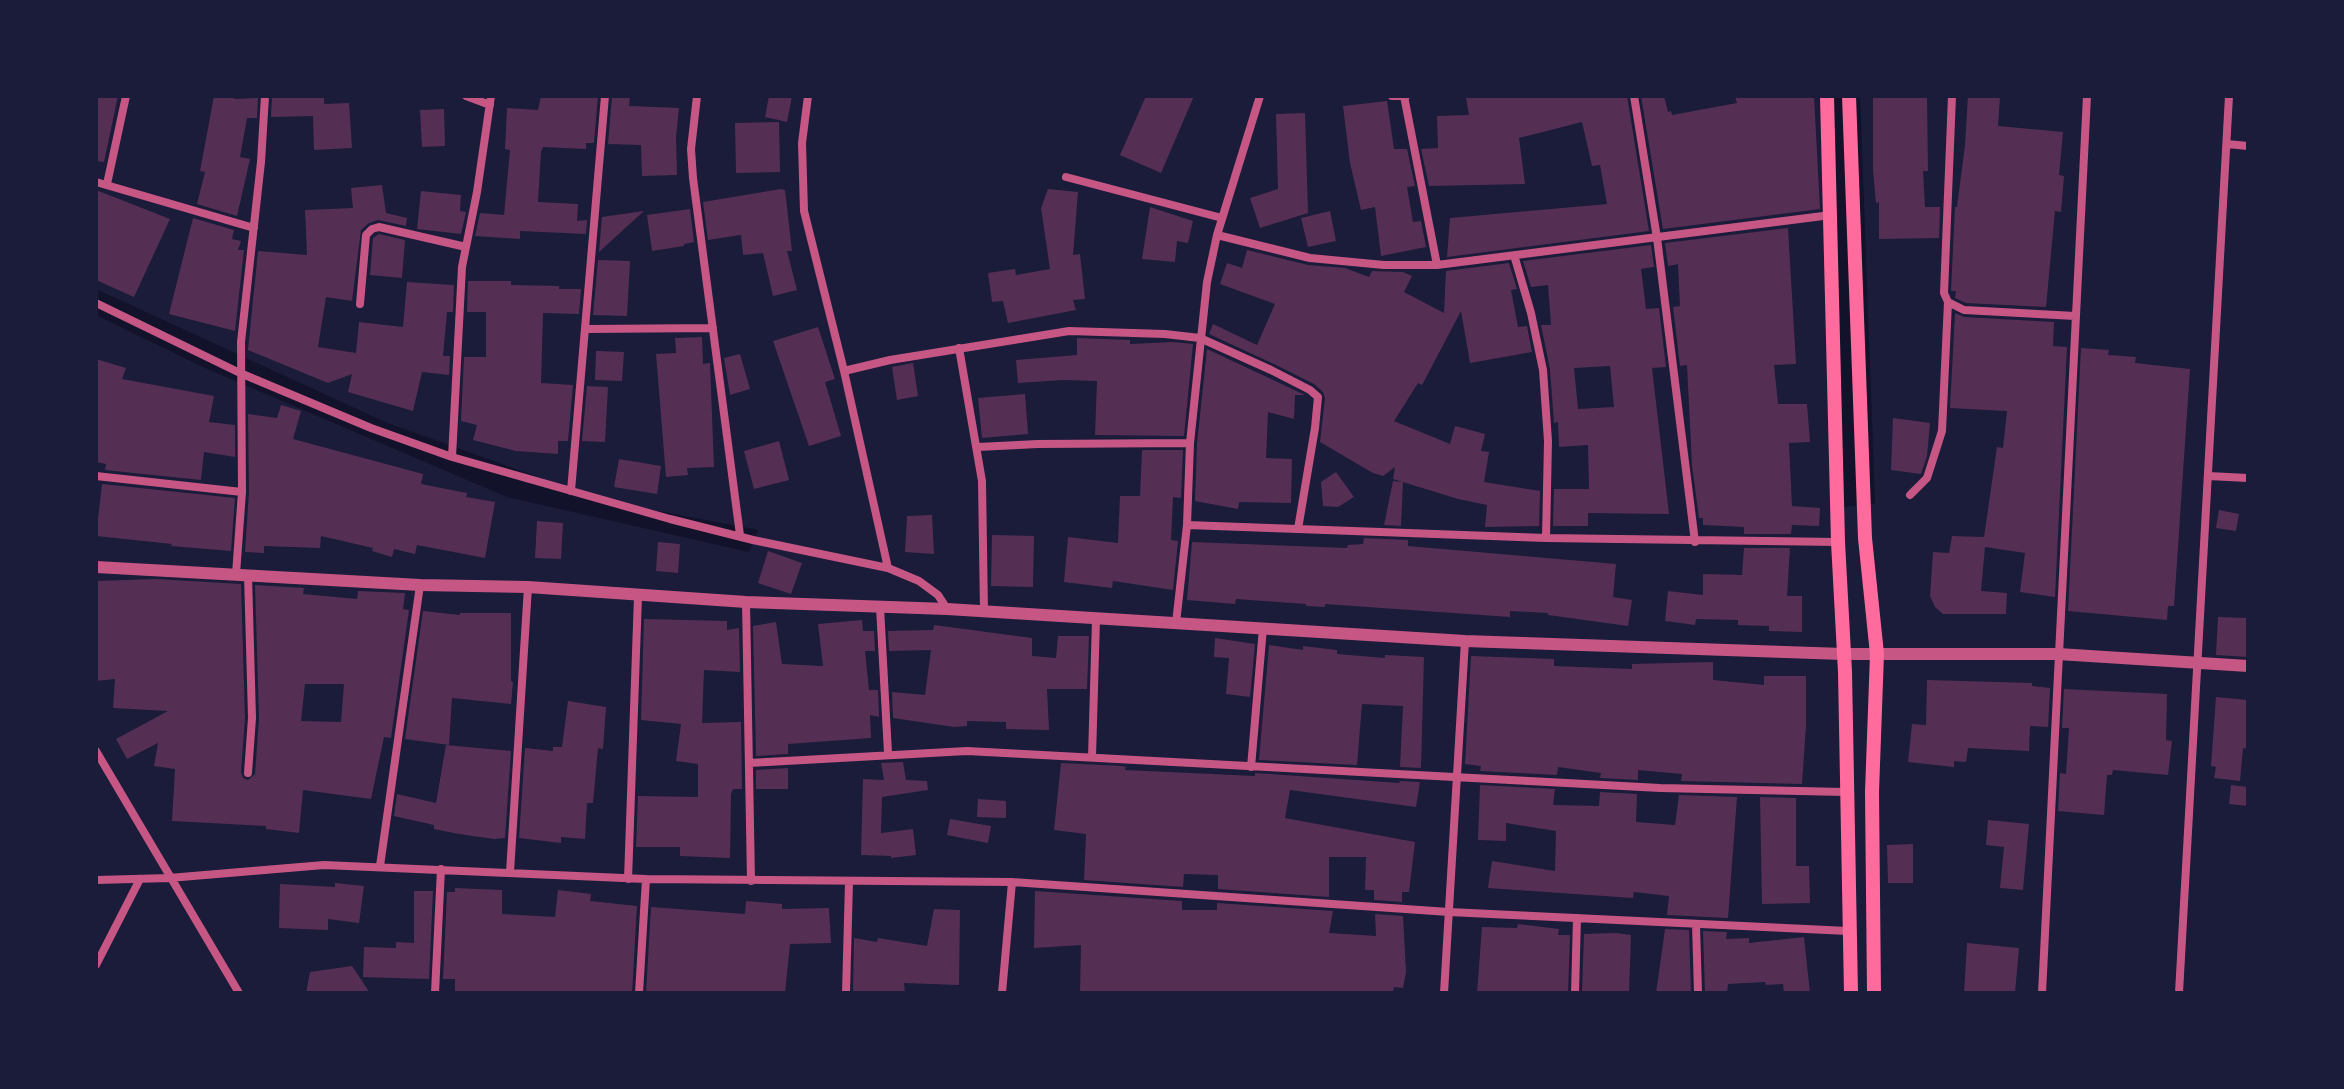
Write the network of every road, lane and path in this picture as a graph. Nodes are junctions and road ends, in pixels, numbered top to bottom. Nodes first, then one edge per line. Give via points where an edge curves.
1 (126, 96) edge
2 (265, 96) edge
3 (466, 96) edge
4 (605, 96) edge
5 (697, 96) edge
6 (808, 96) edge
7 (1260, 96) edge
8 (1392, 96) edge
9 (1404, 96) edge
10 (1634, 96) edge
11 (1827, 96) edge
12 (1849, 96) edge
13 (1952, 96) edge
14 (2087, 96) edge
15 (2229, 96) edge
16 (491, 100) edge
17 (2227, 144) junction
18 (2248, 146) edge
19 (1066, 177) dead end
20 (96, 182) edge
21 (107, 184) junction
22 (1831, 215) junction
23 (1222, 218) junction
24 (254, 228) junction
25 (1217, 235) junction
26 (1657, 238) junction
27 (466, 247) junction
28 (1514, 255) junction
29 (1437, 265) junction
30 (1948, 302) junction
31 (96, 303) edge
32 (360, 304) dead end
33 (2075, 316) junction
34 (713, 328) junction
35 (587, 329) junction
36 (1200, 338) junction
37 (959, 348) junction
38 (844, 371) junction
39 (240, 373) junction
40 (1190, 443) junction
41 (978, 447) junction
42 (452, 457) junction
43 (96, 476) edge
44 (2208, 476) junction
45 (2248, 478) edge
46 (571, 491) junction
47 (242, 492) junction
48 (1910, 495) dead end
49 (1187, 525) junction
50 (1298, 529) junction
51 (740, 535) junction
52 (1546, 538) junction
53 (1695, 542) junction
54 (1838, 542) junction
55 (96, 567) edge
56 (888, 568) junction
57 (242, 575) junction
58 (420, 585) junction
59 (528, 587) junction
60 (638, 596) junction
61 (746, 602) junction
62 (880, 607) junction
63 (947, 609) junction
64 (984, 612) junction
65 (1096, 619) junction
66 (1176, 623) junction
67 (1263, 628) junction
68 (1465, 641) junction
69 (1843, 654) junction
70 (1877, 654) junction
71 (2058, 654) junction
72 (2197, 663) junction
73 (2248, 666) edge
74 (96, 751) edge
75 (888, 753) junction
76 (1092, 757) junction
77 (749, 763) junction
78 (1251, 767) junction
79 (248, 773) dead end
80 (1457, 777) junction
81 (1845, 792) junction
82 (380, 866) junction
83 (441, 869) junction
84 (510, 872) junction
85 (169, 878) junction
86 (140, 879) junction
87 (628, 879) junction
88 (646, 879) junction
89 (96, 880) edge
90 (751, 881) junction
91 (849, 882) junction
92 (1012, 882) junction
93 (1449, 912) junction
94 (1577, 918) junction
95 (1696, 924) junction
96 (1848, 931) junction
97 (96, 965) edge
98 (239, 993) edge
99 (435, 993) edge
100 (639, 993) edge
101 (846, 993) edge
102 (1002, 993) edge
103 (1444, 993) edge
104 (1575, 993) edge
105 (1698, 993) edge
106 (1851, 993) edge
107 (1874, 993) edge
108 (2042, 993) edge
109 (2179, 993) edge

1 - 21 street
2 - 24 street
3 - 16 street
4 - 35 street
5 - 34 street via 693,178
6 - 38 street via 802,143 804,211
7 - 23 street
8 - 9 street
9 - 29 street
10 - 26 street
11 - 22 main road
12 - 70 main road via 1865,538
13 - 30 street via 1944,293
14 - 33 street
15 - 17 street
16 - 27 street
17 - 18 street
17 - 44 street
19 - 23 street
20 - 21 street
21 - 24 street
22 - 26 street
22 - 54 main road
23 - 25 street
24 - 39 street
25 - 29 street via 1321,260
25 - 36 street
26 - 28 street
26 - 53 street
27 - 32 street via 372,229 366,235
27 - 42 street
28 - 29 street
28 - 52 street via 1543,370
30 - 33 street via 1964,310
30 - 48 street via 1942,431 1927,478
31 - 39 street
33 - 71 street
34 - 35 street
34 - 51 street
35 - 46 street
36 - 37 street via 1085,330
36 - 40 street
36 - 50 street via 1318,397
37 - 38 street
37 - 41 street
38 - 56 street
39 - 42 street
39 - 47 street
40 - 41 street
40 - 49 street
41 - 64 street
42 - 46 street
43 - 47 street
44 - 45 street
44 - 72 street
46 - 51 street
47 - 57 street
49 - 50 street
49 - 66 street
50 - 52 street
51 - 56 street
52 - 53 street
53 - 54 street
54 - 69 main road
55 - 57 street
56 - 63 street via 919,581
57 - 58 street
57 - 79 street via 252,718
58 - 59 street
58 - 82 street
59 - 60 street
59 - 84 street
60 - 61 street
60 - 87 street
61 - 62 street
61 - 77 street
62 - 63 street
62 - 75 street
63 - 64 street
64 - 65 street
65 - 66 street
65 - 76 street
66 - 67 street
67 - 68 street
67 - 78 street
68 - 69 street
68 - 80 street
69 - 70 street
69 - 81 main road
70 - 71 street
70 - 107 main road
71 - 72 street
71 - 108 street
72 - 73 street
72 - 109 street
74 - 85 street
75 - 76 street
75 - 77 street
76 - 78 street
77 - 90 street
78 - 80 street
80 - 81 street
80 - 93 street
81 - 96 main road
82 - 83 street
82 - 85 street via 324,865
83 - 84 street
83 - 99 street
84 - 87 street
85 - 86 street
85 - 98 street
86 - 89 street
86 - 97 street
87 - 88 street
88 - 90 street
88 - 100 street
90 - 91 street
91 - 92 street
91 - 101 street
92 - 93 street
92 - 102 street
93 - 94 street
93 - 103 street
94 - 95 street
94 - 104 street
95 - 96 street
95 - 105 street
96 - 106 main road

